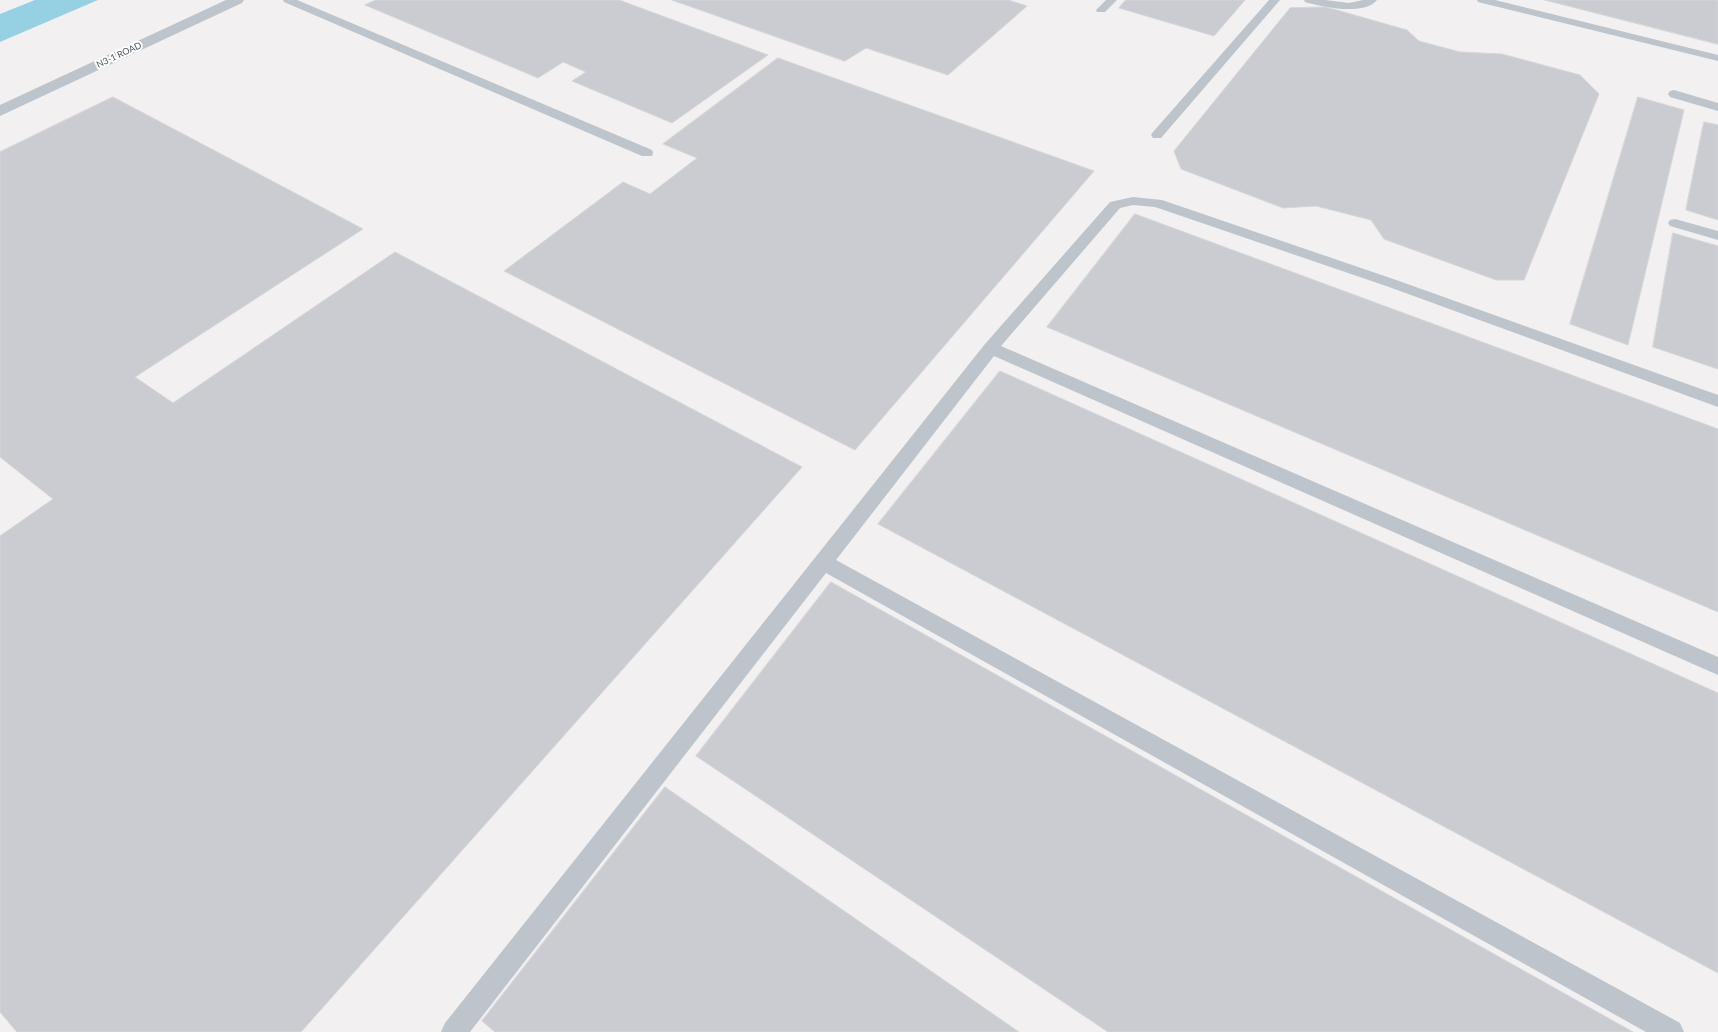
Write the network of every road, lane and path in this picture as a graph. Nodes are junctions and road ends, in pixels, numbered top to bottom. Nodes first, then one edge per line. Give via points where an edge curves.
1 (237, 0) edge
2 (288, 0) edge
3 (1112, 0) edge
4 (1275, 0) edge
5 (1309, 0) edge
6 (1372, 0) edge
7 (1482, 0) edge
8 (1101, 10) dead end
9 (1718, 58) edge
10 (1674, 94) dead end
11 (1718, 107) edge
12 (0, 111) edge
13 (1158, 135) dead end
14 (647, 153) dead end
15 (1675, 223) dead end
16 (1718, 236) edge
17 (991, 348) junction
18 (1718, 401) edge
19 (823, 562) junction
20 (1718, 666) edge
21 (454, 1032) edge
22 (1671, 1032) edge

1 - 12 street, N3-1 ROAD
2 - 14 lane
3 - 8 lane
4 - 13 lane
5 - 6 lane via 1344,6 1361,5
7 - 9 lane
10 - 11 lane
15 - 16 lane
17 - 18 lane via 1115,205 1133,201 1157,203 1394,284
17 - 19 lane
17 - 20 lane
19 - 21 lane
19 - 22 lane

